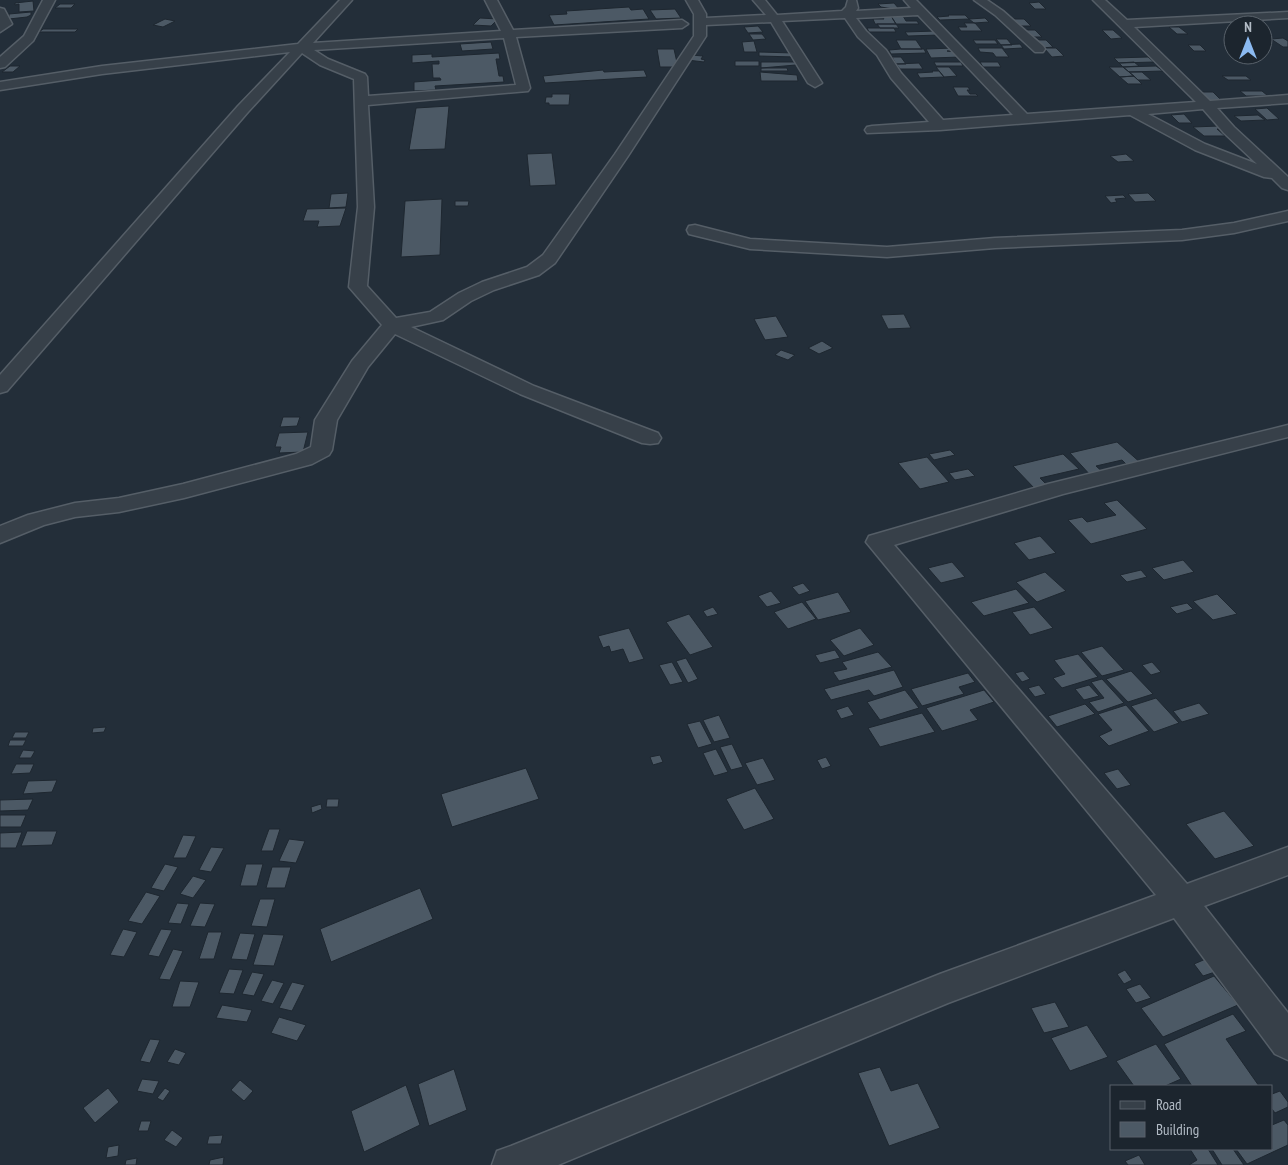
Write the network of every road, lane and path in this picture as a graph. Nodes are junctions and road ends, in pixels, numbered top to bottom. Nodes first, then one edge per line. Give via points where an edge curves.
1 (49, 0) edge
2 (346, 0) edge
3 (491, 0) edge
4 (692, 0) edge
5 (759, 0) edge
6 (852, 0) edge
7 (910, 0) edge
8 (980, 0) edge
9 (1099, 0) edge
10 (1250, 5) dead end
11 (0, 11) edge
12 (921, 11) junction
13 (846, 13) junction
14 (1261, 15) edge
15 (1288, 15) edge
16 (1273, 16) edge
17 (774, 18) junction
18 (1223, 18) edge
19 (700, 22) junction
20 (1273, 23) edge
21 (682, 24) dead end
22 (1125, 24) junction
23 (0, 28) edge
24 (1282, 28) dead end
25 (509, 34) junction
26 (301, 47) junction
27 (1039, 49) dead end
28 (0, 64) edge
29 (815, 83) dead end
30 (0, 86) edge
31 (1286, 100) edge
32 (362, 101) junction
33 (1207, 105) junction
34 (1131, 110) junction
35 (1023, 118) junction
36 (940, 126) junction
37 (872, 130) dead end
38 (1286, 182) edge
39 (1288, 216) edge
40 (695, 230) dead end
41 (392, 325) junction
42 (0, 387) edge
43 (1288, 431) edge
44 (650, 438) dead end
45 (0, 535) edge
46 (1288, 861) edge
47 (1180, 900) junction
48 (1288, 1042) edge
49 (511, 1165) edge

1 - 28 street via 29,38
2 - 26 street
3 - 25 street
4 - 19 street via 700,14
5 - 17 street
6 - 13 street via 852,8
7 - 12 street
8 - 27 street
9 - 22 street
10 - 14 street
11 - 23 street via 6,24
12 - 13 street
12 - 35 street
13 - 17 street
13 - 36 street
15 - 16 street
17 - 19 street
17 - 29 street
18 - 22 street
19 - 41 street via 700,36 549,259 533,271 465,297 436,316
20 - 24 street
21 - 25 street
22 - 33 street
25 - 26 street
25 - 32 street via 523,88
26 - 30 street
26 - 32 street via 324,62 360,77
26 - 42 street
31 - 33 street
32 - 41 street via 366,207 358,287
33 - 34 street
33 - 38 street via 1229,130
34 - 35 street
34 - 38 street via 1200,147
35 - 36 street
36 - 37 street
39 - 40 street via 1182,235 995,243 887,252 750,244
41 - 44 street via 527,390
41 - 45 street via 358,365 326,420 321,450 304,460 184,491 119,505 75,510 36,520
43 - 47 street via 1056,489 878,542
46 - 47 street
47 - 48 street
47 - 49 street via 940,990

